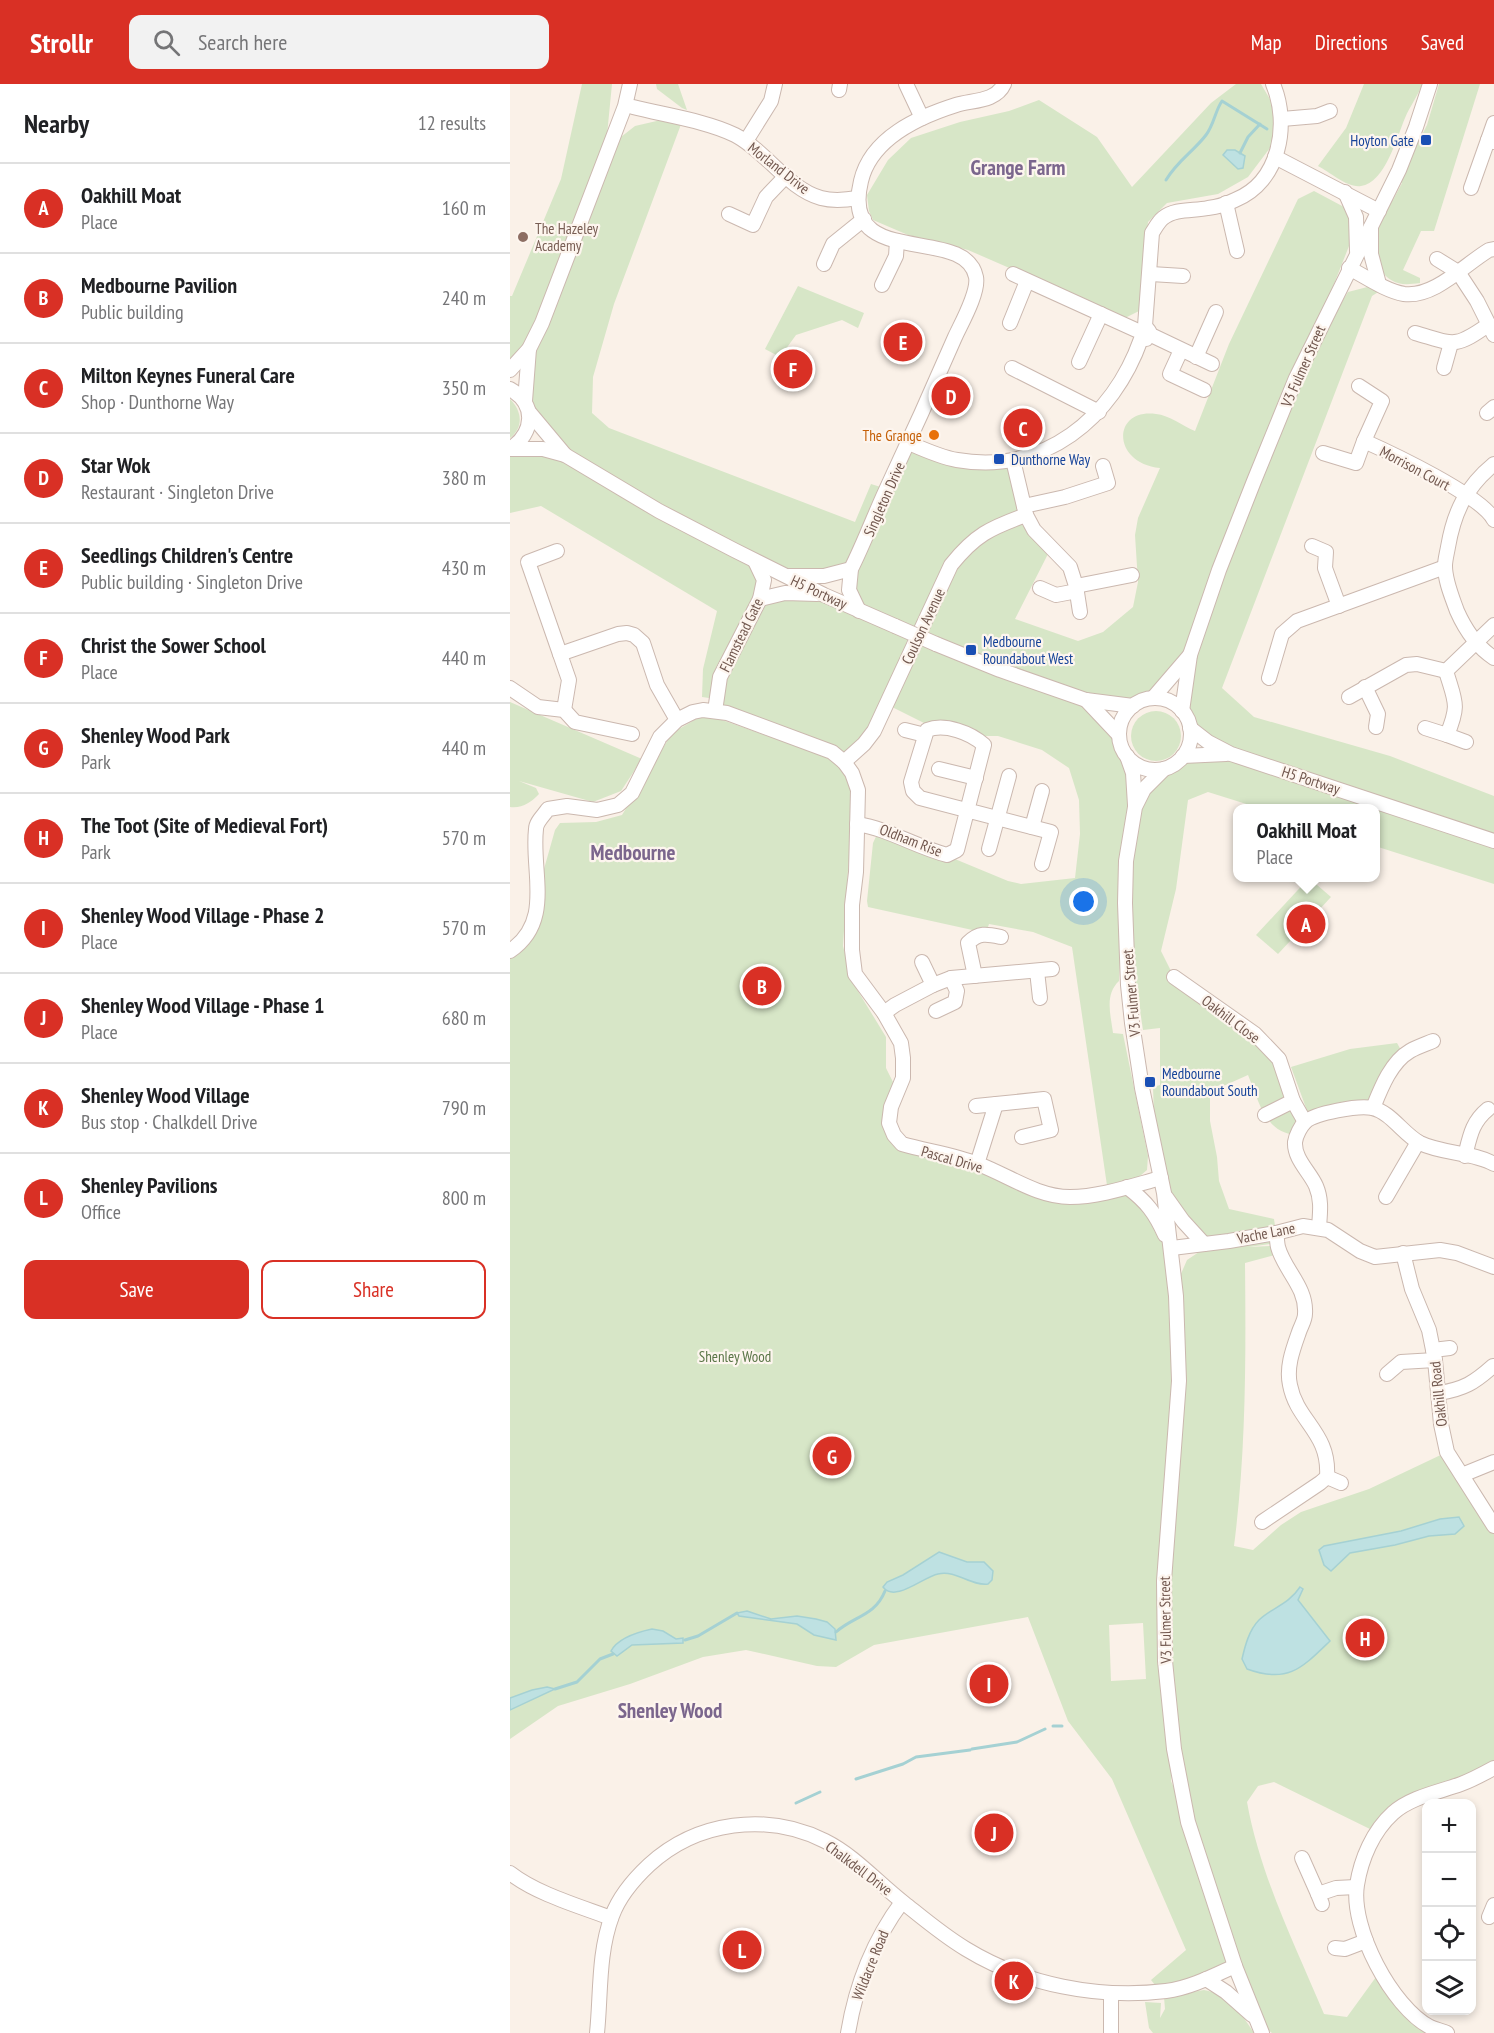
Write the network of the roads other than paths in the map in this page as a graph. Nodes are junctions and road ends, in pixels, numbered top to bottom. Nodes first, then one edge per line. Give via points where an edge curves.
1 (630, 84) edge
2 (637, 84) edge
3 (775, 84) edge
4 (906, 84) edge
5 (1004, 84) edge
6 (1273, 84) edge
7 (1430, 84) edge
8 (633, 107) junction
9 (1329, 111) dead end
10 (922, 118) junction
11 (1282, 119) junction
12 (1494, 123) edge
13 (746, 141) junction
14 (1491, 141) edge
15 (1275, 157) junction
16 (786, 176) junction
17 (593, 184) junction
18 (1472, 188) dead end
19 (1345, 192) junction
20 (858, 198) junction
21 (1226, 203) junction
22 (1379, 211) junction
23 (729, 214) dead end
24 (864, 219) junction
25 (1371, 225) junction
26 (897, 242) junction
27 (1494, 249) edge
28 (1237, 251) dead end
29 (1357, 254) junction
30 (1437, 259) dead end
31 (824, 264) dead end
32 (1349, 268) junction
33 (1458, 272) junction
34 (1013, 274) dead end
35 (1151, 274) junction
36 (1183, 276) dead end
37 (1027, 281) junction
38 (1379, 284) junction
39 (882, 285) dead end
40 (1216, 312) dead end
41 (1101, 314) junction
42 (1010, 323) dead end
43 (1491, 330) edge
44 (1143, 332) junction
45 (1415, 333) dead end
46 (1451, 343) junction
47 (529, 349) junction
48 (1181, 350) junction
49 (1196, 357) junction
50 (1079, 362) dead end
51 (1212, 364) dead end
52 (1012, 368) dead end
53 (1444, 368) dead end
54 (510, 370) edge
55 (1359, 386) dead end
56 (510, 388) edge
57 (1204, 390) dead end
58 (527, 407) junction
59 (1099, 412) junction
60 (1364, 441) junction
61 (909, 443) junction
62 (510, 449) edge
63 (1323, 453) dead end
64 (565, 455) junction
65 (1013, 460) junction
66 (1494, 464) edge
67 (1102, 466) dead end
68 (1465, 495) junction
69 (1025, 510) junction
70 (1494, 520) edge
71 (1312, 546) dead end
72 (557, 551) dead end
73 (755, 561) junction
74 (1445, 567) junction
75 (851, 569) junction
76 (787, 576) junction
77 (1132, 576) dead end
78 (1040, 588) dead end
79 (1077, 588) junction
80 (824, 595) junction
81 (760, 599) junction
82 (1339, 606) junction
83 (859, 610) junction
84 (1080, 612) dead end
85 (1494, 625) edge
86 (1476, 642) junction
87 (560, 654) junction
88 (1190, 654) junction
89 (1494, 658) edge
90 (1446, 671) junction
91 (1269, 678) dead end
92 (1365, 687) junction
93 (510, 688) edge
94 (1349, 697) dead end
95 (1153, 698) junction
96 (1086, 700) junction
97 (1133, 706) junction
98 (564, 710) junction
99 (715, 711) junction
100 (1182, 711) junction
101 (677, 720) junction
102 (1376, 727) dead end
103 (1190, 728) junction
104 (1425, 728) dead end
105 (905, 730) dead end
106 (632, 734) dead end
107 (925, 735) junction
108 (1119, 735) junction
109 (1447, 735) junction
110 (1466, 741) dead end
111 (1231, 754) junction
112 (1127, 756) junction
113 (1183, 756) junction
114 (844, 762) junction
115 (939, 768) dead end
116 (1164, 768) junction
117 (1010, 776) dead end
118 (976, 778) junction
119 (1042, 791) dead end
120 (1135, 807) junction
121 (969, 809) junction
122 (998, 817) junction
123 (857, 824) junction
124 (1032, 827) junction
125 (1494, 841) edge
126 (989, 849) dead end
127 (1042, 864) dead end
128 (1001, 937) dead end
129 (510, 951) edge
130 (922, 962) dead end
131 (975, 976) junction
132 (1174, 977) dead end
133 (951, 978) junction
134 (933, 985) junction
135 (1040, 998) dead end
136 (936, 1011) dead end
137 (884, 1013) junction
138 (1433, 1041) dead end
139 (1293, 1101) junction
140 (996, 1104) junction
141 (976, 1106) dead end
142 (1373, 1108) junction
143 (1488, 1109) dead end
144 (1264, 1115) dead end
145 (1305, 1122) junction
146 (1022, 1137) dead end
147 (1418, 1142) junction
148 (1465, 1156) junction
149 (977, 1164) junction
150 (1494, 1164) edge
151 (1161, 1179) junction
152 (1127, 1187) junction
153 (1164, 1193) junction
154 (1386, 1197) dead end
155 (1318, 1227) junction
156 (1276, 1233) junction
157 (1204, 1244) junction
158 (1172, 1248) junction
159 (1402, 1253) junction
160 (1494, 1267) edge
161 (1450, 1348) dead end
162 (1434, 1355) junction
163 (1493, 1366) edge
164 (1386, 1374) dead end
165 (1438, 1393) junction
166 (1494, 1462) edge
167 (1462, 1475) junction
168 (1327, 1477) junction
169 (1341, 1483) dead end
170 (1262, 1522) dead end
171 (1494, 1526) edge
172 (1494, 1768) edge
173 (1302, 1858) dead end
174 (510, 1873) edge
175 (1356, 1887) junction
176 (902, 1902) junction
177 (611, 1918) junction
178 (1366, 1941) junction
179 (1343, 1951) dead end
180 (1234, 1966) junction
181 (1206, 1979) junction
182 (1111, 1994) junction
183 (1259, 2024) edge
184 (1427, 2030) edge
185 (597, 2033) edge
186 (848, 2033) edge
187 (1111, 2033) edge
188 (1272, 2033) edge
189 (1447, 2033) edge

1 - 17 street
2 - 8 street
3 - 13 street via 771,102
4 - 10 street
5 - 10 street via 993,97
6 - 11 street
7 - 22 street, V3 Fulmer Street via 1416,127
8 - 13 street, Morland Drive via 724,130
8 - 17 street via 615,149
9 - 11 street
10 - 20 street via 886,140 869,159
11 - 15 street
12 - 14 street
13 - 16 street, Morland Drive
14 - 18 street
15 - 19 street
15 - 21 street via 1252,190
16 - 20 street, Morland Drive via 821,198
16 - 23 street via 766,197 753,225
17 - 47 street
19 - 22 street
19 - 29 street via 1356,217
20 - 24 street
21 - 28 street
21 - 35 street via 1165,216 1152,233
22 - 25 street, V3 Fulmer Street
24 - 26 street, Singleton Drive via 874,232
24 - 31 street via 833,244
25 - 29 street, V3 Fulmer Street
25 - 38 street via 1371,254
26 - 39 street via 896,256
26 - 61 street, Singleton Drive via 955,254 970,264 976,278 973,295
27 - 33 street
29 - 32 street, V3 Fulmer Street
30 - 33 street
32 - 38 street
32 - 88 street, V3 Fulmer Street via 1292,388
33 - 38 street via 1421,294 1402,294
33 - 43 street
34 - 37 street
35 - 36 street
35 - 44 street
37 - 41 street
37 - 42 street
40 - 49 street
41 - 44 street
41 - 50 street
43 - 46 street
44 - 48 street
44 - 59 street via 1126,374
45 - 46 street
46 - 53 street
47 - 54 street
47 - 58 street
48 - 49 street
48 - 57 street via 1168,378
49 - 51 street
52 - 59 street
55 - 60 street, Morrison Court via 1382,401
56 - 58 street, H5 Portway
58 - 62 street via 526,434
58 - 64 street, H5 Portway
59 - 65 street via 1069,437
60 - 63 street, Morrison Court via 1356,463
60 - 68 street, Morrison Court via 1409,461
61 - 65 street via 957,460
61 - 75 street, Singleton Drive
62 - 64 street, H5 Portway via 543,449
64 - 73 street, H5 Portway via 659,511
65 - 69 street
66 - 68 street
67 - 69 street, Coulson Avenue via 1113,487
68 - 70 street, Morrison Court
68 - 74 street via 1452,524
69 - 79 street via 1034,530 1070,567
69 - 114 street, Coulson Avenue via 983,532 951,565 874,731
71 - 82 street via 1326,552 1325,568
72 - 87 street via 528,562
73 - 76 street, H5 Portway
73 - 81 street, Flamstead Gate via 764,580
74 - 82 street
74 - 86 street via 1451,596
75 - 76 street via 824,576
75 - 83 street, Singleton Drive via 849,590
76 - 80 street, H5 Portway
77 - 79 street
78 - 79 street via 1056,595
79 - 84 street
80 - 81 street via 785,593
80 - 83 street, H5 Portway
81 - 99 street, Flamstead Gate via 720,677
82 - 91 street via 1297,621 1282,634
83 - 96 street, H5 Portway, bridge via 1000,670
85 - 86 street
86 - 89 street
86 - 90 street
87 - 98 street via 569,680
87 - 101 street via 618,634 634,635 643,643 657,685
88 - 95 street, V3 Fulmer Street
88 - 100 street, V3 Fulmer Street
90 - 92 street via 1406,665
90 - 109 street via 1456,704
92 - 94 street
92 - 102 street via 1378,714
93 - 98 street via 538,708
95 - 97 street
95 - 100 street via 1164,699
96 - 97 street, H5 Portway
96 - 108 street, H5 Portway
97 - 108 street via 1120,724
98 - 106 street via 575,722
99 - 101 street via 693,712
99 - 114 street via 832,752
100 - 103 street
101 - 129 street via 660,737 632,793 618,805 597,810 567,806 548,809 536,827 537,912 529,933
103 - 111 street, H5 Portway
103 - 113 street
104 - 109 street
105 - 107 street, Oldham Rise
107 - 118 street, Oldham Rise via 935,727 975,736 984,745
107 - 121 street via 911,782 913,791 920,798
108 - 112 street
109 - 110 street
111 - 113 street, H5 Portway
111 - 125 street, H5 Portway
112 - 116 street via 1144,768
112 - 120 street, V3 Fulmer Street via 1133,773
113 - 116 street
114 - 123 street, Pascal Drive via 858,790
115 - 118 street
116 - 120 street, V3 Fulmer Street via 1144,789
117 - 122 street
118 - 121 street, Oldham Rise
119 - 124 street
120 - 151 street, V3 Fulmer Street via 1126,872 1128,985 1136,1052
121 - 122 street
121 - 123 street, Oldham Rise via 957,850 948,855 880,828
122 - 124 street
122 - 126 street
123 - 137 street, Pascal Drive via 852,905 855,974
124 - 127 street via 1051,832
128 - 131 street via 986,933 968,943
130 - 134 street
131 - 133 street
131 - 135 street via 1045,970
132 - 139 street, Oakhill Close via 1255,1034 1279,1059
133 - 134 street
133 - 136 street via 957,991 955,1002
134 - 137 street
137 - 149 street, Pascal Drive via 899,1037 903,1058 903,1078 889,1123 894,1135 902,1144
138 - 142 street via 1408,1052 1397,1063
139 - 144 street
139 - 145 street, Oakhill Close
140 - 141 street
140 - 146 street via 1051,1098 1056,1129
140 - 149 street
142 - 145 street via 1354,1107
142 - 147 street
143 - 148 street via 1471,1128
145 - 155 street via 1296,1136 1296,1150 1317,1188
147 - 148 street
147 - 154 street
148 - 150 street
149 - 152 street, Pascal Drive via 1051,1195 1091,1195
151 - 152 street, Pascal Drive
151 - 153 street, V3 Fulmer Street
152 - 158 street via 1154,1212
153 - 157 street
153 - 158 street, V3 Fulmer Street
155 - 156 street, Vache Lane
155 - 159 street via 1375,1257
156 - 157 street, Vache Lane
156 - 168 street via 1278,1248 1301,1290 1305,1315 1288,1372 1290,1386 1295,1402 1325,1450
157 - 158 street, Vache Lane
158 - 180 street, V3 Fulmer Street via 1179,1381 1164,1581 1165,1661 1174,1749 1188,1822
159 - 160 street via 1440,1250
159 - 162 street, Oakhill Road
161 - 162 street
162 - 164 street via 1401,1362
162 - 165 street, Oakhill Road
163 - 165 street via 1475,1382
165 - 167 street, Oakhill Road via 1447,1452
166 - 167 street
167 - 171 street, Oakhill Road
168 - 169 street
168 - 170 street
172 - 175 street via 1394,1812 1367,1849
173 - 175 street via 1320,1899 1336,1888
174 - 177 street
175 - 178 street
176 - 177 street, Chalkdell Drive via 827,1842 784,1826 742,1824 705,1831 656,1858 637,1876
176 - 182 street, Chalkdell Drive via 965,1949 990,1962 1043,1982
176 - 186 street, Wildacre Road via 870,1957
177 - 185 street, Chalkdell Drive via 602,1956
178 - 179 street
178 - 184 street via 1395,1996
180 - 181 street, Chalkdell Drive
180 - 183 street, V3 Fulmer Street
181 - 182 street, Chalkdell Drive via 1167,1991
181 - 183 street via 1227,1992
182 - 187 street
183 - 188 street
184 - 189 street

